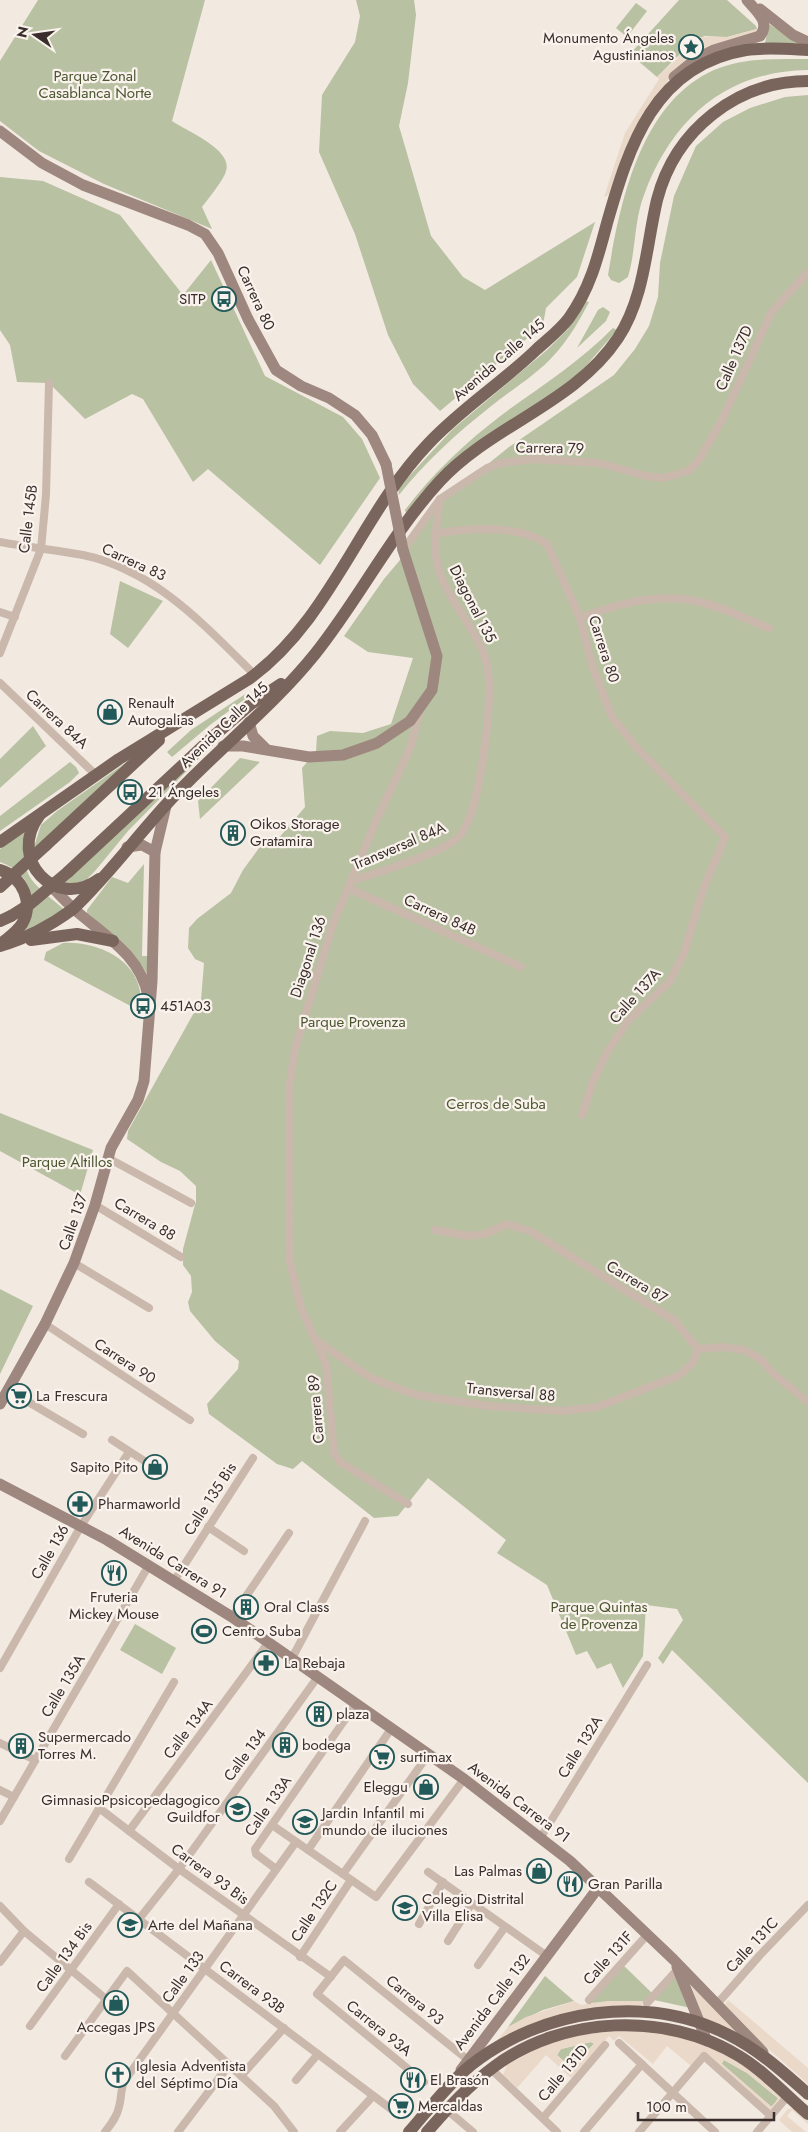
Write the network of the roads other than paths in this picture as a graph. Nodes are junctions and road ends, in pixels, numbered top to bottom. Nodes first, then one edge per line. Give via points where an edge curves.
1 (748, 0) edge
2 (808, 42) edge
3 (808, 50) edge
4 (808, 81) edge
5 (659, 98) junction
6 (0, 131) edge
7 (808, 272) edge
8 (49, 383) dead end
9 (697, 463) joint
10 (440, 499) junction
11 (436, 534) junction
12 (0, 542) edge
13 (41, 549) junction
14 (404, 553) junction
15 (0, 612) edge
16 (15, 617) junction
17 (580, 618) junction
18 (769, 628) dead end
19 (0, 653) edge
20 (312, 658) junction
21 (255, 675) junction
22 (0, 683) edge
23 (419, 711) junction
24 (184, 719) junction
25 (249, 722) junction
26 (223, 746) junction
27 (268, 750) junction
28 (96, 774) junction
29 (166, 804) junction
30 (46, 810) junction
31 (459, 836) joint
32 (725, 837) joint
33 (0, 842) edge
34 (127, 847) junction
35 (155, 852) junction
36 (114, 863) junction
37 (0, 870) edge
38 (47, 882) junction
39 (349, 885) junction
40 (0, 887) edge
41 (74, 909) junction
42 (5, 919) edge
43 (113, 941) junction
44 (2, 945) edge
45 (521, 967) dead end
46 (150, 1010) junction
47 (582, 1115) dead end
48 (108, 1158) junction
49 (191, 1203) dead end
50 (95, 1205) junction
51 (435, 1230) dead end
52 (181, 1257) dead end
53 (74, 1263) junction
54 (149, 1308) dead end
55 (45, 1324) junction
56 (317, 1341) junction
57 (698, 1349) junction
58 (8, 1390) junction
59 (808, 1402) edge
60 (0, 1404) edge
61 (190, 1420) dead end
62 (83, 1434) dead end
63 (112, 1440) dead end
64 (129, 1452) junction
65 (253, 1458) dead end
66 (163, 1473) dead end
67 (0, 1484) edge
68 (408, 1504) dead end
69 (365, 1522) dead end
70 (81, 1526) junction
71 (208, 1527) junction
72 (289, 1533) dead end
73 (244, 1551) dead end
74 (149, 1565) junction
75 (174, 1581) junction
76 (232, 1618) junction
77 (268, 1643) junction
78 (291, 1660) junction
79 (0, 1668) edge
80 (646, 1669) dead end
81 (317, 1678) junction
82 (174, 1682) dead end
83 (355, 1705) junction
84 (391, 1729) junction
85 (0, 1743) edge
86 (428, 1755) junction
87 (35, 1760) junction
88 (464, 1779) junction
89 (0, 1790) edge
90 (14, 1797) junction
91 (99, 1808) junction
92 (0, 1821) edge
93 (272, 1825) junction
94 (129, 1831) junction
95 (541, 1837) junction
96 (296, 1842) junction
97 (308, 1850) junction
98 (69, 1859) dead end
99 (179, 1869) junction
100 (276, 1869) junction
101 (428, 1872) dead end
102 (343, 1874) junction
103 (351, 1880) junction
104 (89, 1882) dead end
105 (443, 1882) junction
106 (598, 1888) junction
107 (472, 1903) junction
108 (119, 1904) junction
109 (808, 1905) edge
110 (0, 1906) edge
111 (242, 1915) junction
112 (139, 1919) junction
113 (419, 1924) dead end
114 (505, 1927) junction
115 (24, 1931) junction
116 (647, 1935) junction
117 (448, 1941) dead end
118 (300, 1956) junction
119 (547, 1956) junction
120 (0, 1962) edge
121 (676, 1964) junction
122 (478, 1965) dead end
123 (206, 1970) junction
124 (71, 1971) junction
125 (331, 1977) junction
126 (106, 1999) junction
127 (589, 2000) dead end
128 (647, 2003) dead end
129 (717, 2004) junction
130 (174, 2014) junction
131 (701, 2024) junction
132 (30, 2026) dead end
133 (284, 2028) junction
134 (707, 2041) junction
135 (619, 2043) dead end
136 (604, 2046) dead end
137 (318, 2054) junction
138 (65, 2056) dead end
139 (468, 2060) junction
140 (642, 2064) junction
141 (229, 2065) junction
142 (776, 2066) junction
143 (491, 2069) junction
144 (241, 2076) junction
145 (296, 2080) dead end
146 (424, 2082) dead end
147 (452, 2082) junction
148 (673, 2092) junction
149 (808, 2094) edge
150 (373, 2096) junction
151 (787, 2097) junction
152 (447, 2110) junction
153 (808, 2114) edge
154 (399, 2115) dead end
155 (771, 2116) junction
156 (543, 2118) junction
157 (642, 2129) edge
158 (105, 2132) edge
159 (178, 2132) edge
160 (294, 2132) edge
161 (340, 2132) edge
162 (409, 2132) edge
163 (427, 2132) edge
164 (473, 2132) edge
165 (557, 2132) edge
166 (584, 2132) edge
167 (652, 2132) edge
168 (715, 2132) edge
169 (757, 2132) edge

1 - 2 street via 793,35
1 - 5 street via 765,24 760,36 696,59 674,78
3 - 5 main road, Avenida Calle 145 via 759,49 721,57 691,71
4 - 20 main road, Avenida Calle 145 via 777,83 742,94 716,111 691,135 662,184 634,304 607,353 566,390 468,456 442,479 406,523
5 - 21 main road, Avenida Calle 145 via 632,147 595,268 569,318 525,361 430,442 406,469 311,617 277,657
6 - 14 street, Carrera 80, bridge via 42,163 83,185 205,234 218,253 276,370 355,415 372,435 386,464
7 - 9 street, Calle 137D via 771,313 722,420
8 - 13 street, Calle 145B
9 - 10 street, Carrera 79 via 680,475 663,478 599,463 513,461 487,468
10 - 11 street, Diagonal 135
10 - 14 street, Carrera 79
11 - 17 street, Carrera 80 via 463,529 536,536 547,544
11 - 31 street, Diagonal 135 via 440,574 482,650 490,680 482,767 471,810
12 - 13 street, Carrera 83
13 - 16 street, Calle 145B
13 - 21 street, Carrera 83 via 84,555 156,585
14 - 23 street, Diagonal 136 via 437,656 432,690
15 - 16 street
16 - 19 street, Calle 145B
17 - 18 street via 610,607 657,599 683,600 700,602
17 - 32 street, Carrera 80 via 593,668 612,717 637,748
20 - 25 main road, Avenida Calle 145
20 - 42 main road, Avenida Calle 145, bridge via 216,734 68,872 30,904
21 - 24 main road, Avenida Calle 145
22 - 28 street, Carrera 84A
23 - 27 street, Diagonal 136 via 400,730 352,753 309,757
23 - 39 street, Diagonal 136 via 411,746
24 - 28 main road, Avenida Calle 145
24 - 40 main road, Avenida Calle 145, bridge
25 - 26 main road, Avenida Calle 145
25 - 27 street via 257,742
26 - 27 street, Diagonal 136
26 - 29 main road, Avenida Calle 145
28 - 30 main road, Avenida Calle 145
29 - 34 main road, Avenida Calle 145
29 - 35 street, Calle 137
30 - 33 main road, Avenida Calle 145
30 - 38 main road via 33,826 28,846 33,866
31 - 39 street, Transversal 84A via 440,848
32 - 47 street, Calle 137A via 684,953 670,981 628,1021 606,1054
34 - 35 street via 142,845
34 - 36 main road, Avenida Calle 145
35 - 46 street, Calle 137
36 - 38 main road via 102,877 80,888 68,889
36 - 41 main road, Avenida Calle 145
37 - 44 main road via 20,883 27,901 21,924
38 - 41 street, Calle 137
39 - 45 street, Carrera 84B
39 - 56 street, Diagonal 136 via 333,924 295,1049 289,1089 290,1262 301,1308
41 - 43 street, Calle 137
41 - 44 main road, Avenida Calle 145 via 31,936
43 - 44 main road via 76,934
43 - 46 street, Calle 137 via 140,973
46 - 48 street, Calle 137 via 144,1081 138,1100 115,1139
48 - 49 street
48 - 50 street, Calle 137
50 - 52 street, Carrera 88
50 - 53 street, Calle 137
51 - 57 street, Carrera 87 via 469,1236 485,1234 507,1224 530,1231 675,1321
53 - 54 street
53 - 55 street, Calle 137
55 - 58 street, Calle 137
55 - 61 street, Carrera 90
56 - 57 street, Transversal 88 via 371,1378 416,1395 488,1406 563,1411 597,1407 678,1376 693,1363
56 - 68 street, Carrera 89 via 326,1364 334,1453 340,1462
57 - 59 street via 723,1347 744,1350 760,1359
58 - 60 street, Calle 137
58 - 62 street
63 - 64 street
64 - 66 street
64 - 70 street, Calle 136
65 - 71 street, Calle 135 Bis
67 - 70 street, Avenida Carrera 91
69 - 78 street
70 - 74 street, Avenida Carrera 91
70 - 79 street, Calle 136
71 - 73 street
71 - 75 street, Calle 135 Bis
72 - 76 street
74 - 75 street, Avenida Carrera 91
74 - 87 street, Calle 135A
75 - 76 street, Avenida Carrera 91
76 - 77 street, Avenida Carrera 91
77 - 78 street, Avenida Carrera 91
77 - 94 street, Calle 134A
78 - 81 street, Avenida Carrera 91
80 - 95 street, Calle 132A
81 - 83 street, Avenida Carrera 91
81 - 99 street, Calle 134
82 - 91 street
83 - 84 street, Avenida Carrera 91
83 - 93 street, Calle 133A
84 - 86 street, Avenida Carrera 91
84 - 97 street
85 - 87 street
86 - 88 street, Avenida Carrera 91
86 - 102 street, Calle 132C
87 - 90 street, Calle 135A
88 - 95 street, Avenida Carrera 91
88 - 103 street via 376,1898
89 - 90 street
90 - 92 street, Calle 135A
91 - 94 street, Carrera 93 Bis
91 - 98 street
93 - 96 street
93 - 100 street, Calle 133A via 255,1852
94 - 99 street, Carrera 93 Bis
95 - 106 street, Avenida Carrera 91
96 - 97 street
96 - 100 street, Calle 133
97 - 102 street
99 - 111 street, Carrera 93 Bis
99 - 112 street, Calle 134
100 - 111 street, Calle 133
101 - 105 street
102 - 103 street
103 - 118 street, Calle 132C
104 - 108 street, Carrera 93B
105 - 107 street
105 - 113 street
106 - 116 street, Avenida Carrera 91
106 - 119 street, Avenida Calle 132
107 - 114 street
107 - 117 street
108 - 112 street, Carrera 93B
108 - 124 street, Calle 134 Bis
109 - 129 street, Calle 131C
110 - 115 street
111 - 118 street, Carrera 93 Bis
111 - 123 street, Calle 133
112 - 123 street, Carrera 93B
114 - 119 street
114 - 122 street
115 - 120 street
115 - 124 street
116 - 121 street, Avenida Carrera 91
116 - 127 street, Calle 131F
118 - 125 street, Carrera 93 Bis
119 - 139 street, Avenida Calle 132
121 - 128 street
121 - 129 street, Avenida Carrera 91
121 - 131 street, Avenida Carrera 91
123 - 130 street, Calle 133
123 - 133 street, Carrera 93B
124 - 126 street
124 - 132 street, Calle 134 Bis
125 - 139 street, Carrera 93 via 344,1960
125 - 146 street, Carrera 93A via 317,1994
126 - 130 street via 127,1971
126 - 138 street
129 - 142 street, Avenida Carrera 91
130 - 141 street
130 - 158 street, Calle 133 via 125,2080 117,2116
131 - 134 street, Avenida Carrera 91
131 - 142 main road via 736,2039
131 - 147 main road via 636,2012 598,2013 558,2020 499,2046
133 - 137 street, Carrera 93B
133 - 144 street
134 - 143 main road via 657,2028 593,2026 529,2046
134 - 151 main road via 743,2058
135 - 140 street
136 - 156 street, Calle 131D
137 - 145 street
137 - 150 street, Carrera 93B
139 - 147 street, Avenida Calle 132
140 - 148 street
140 - 166 street
141 - 144 street
141 - 159 street
142 - 149 main road, Avenida Carrera 91
143 - 152 main road
143 - 156 street
144 - 160 street via 283,2116
147 - 162 main road, Avenida Calle 132
148 - 155 street via 704,2056
148 - 157 street
148 - 168 street
150 - 154 street, Carrera 93B
150 - 161 street
151 - 153 main road
151 - 155 street
152 - 163 main road
152 - 164 street
155 - 169 street
156 - 165 street
157 - 167 street

